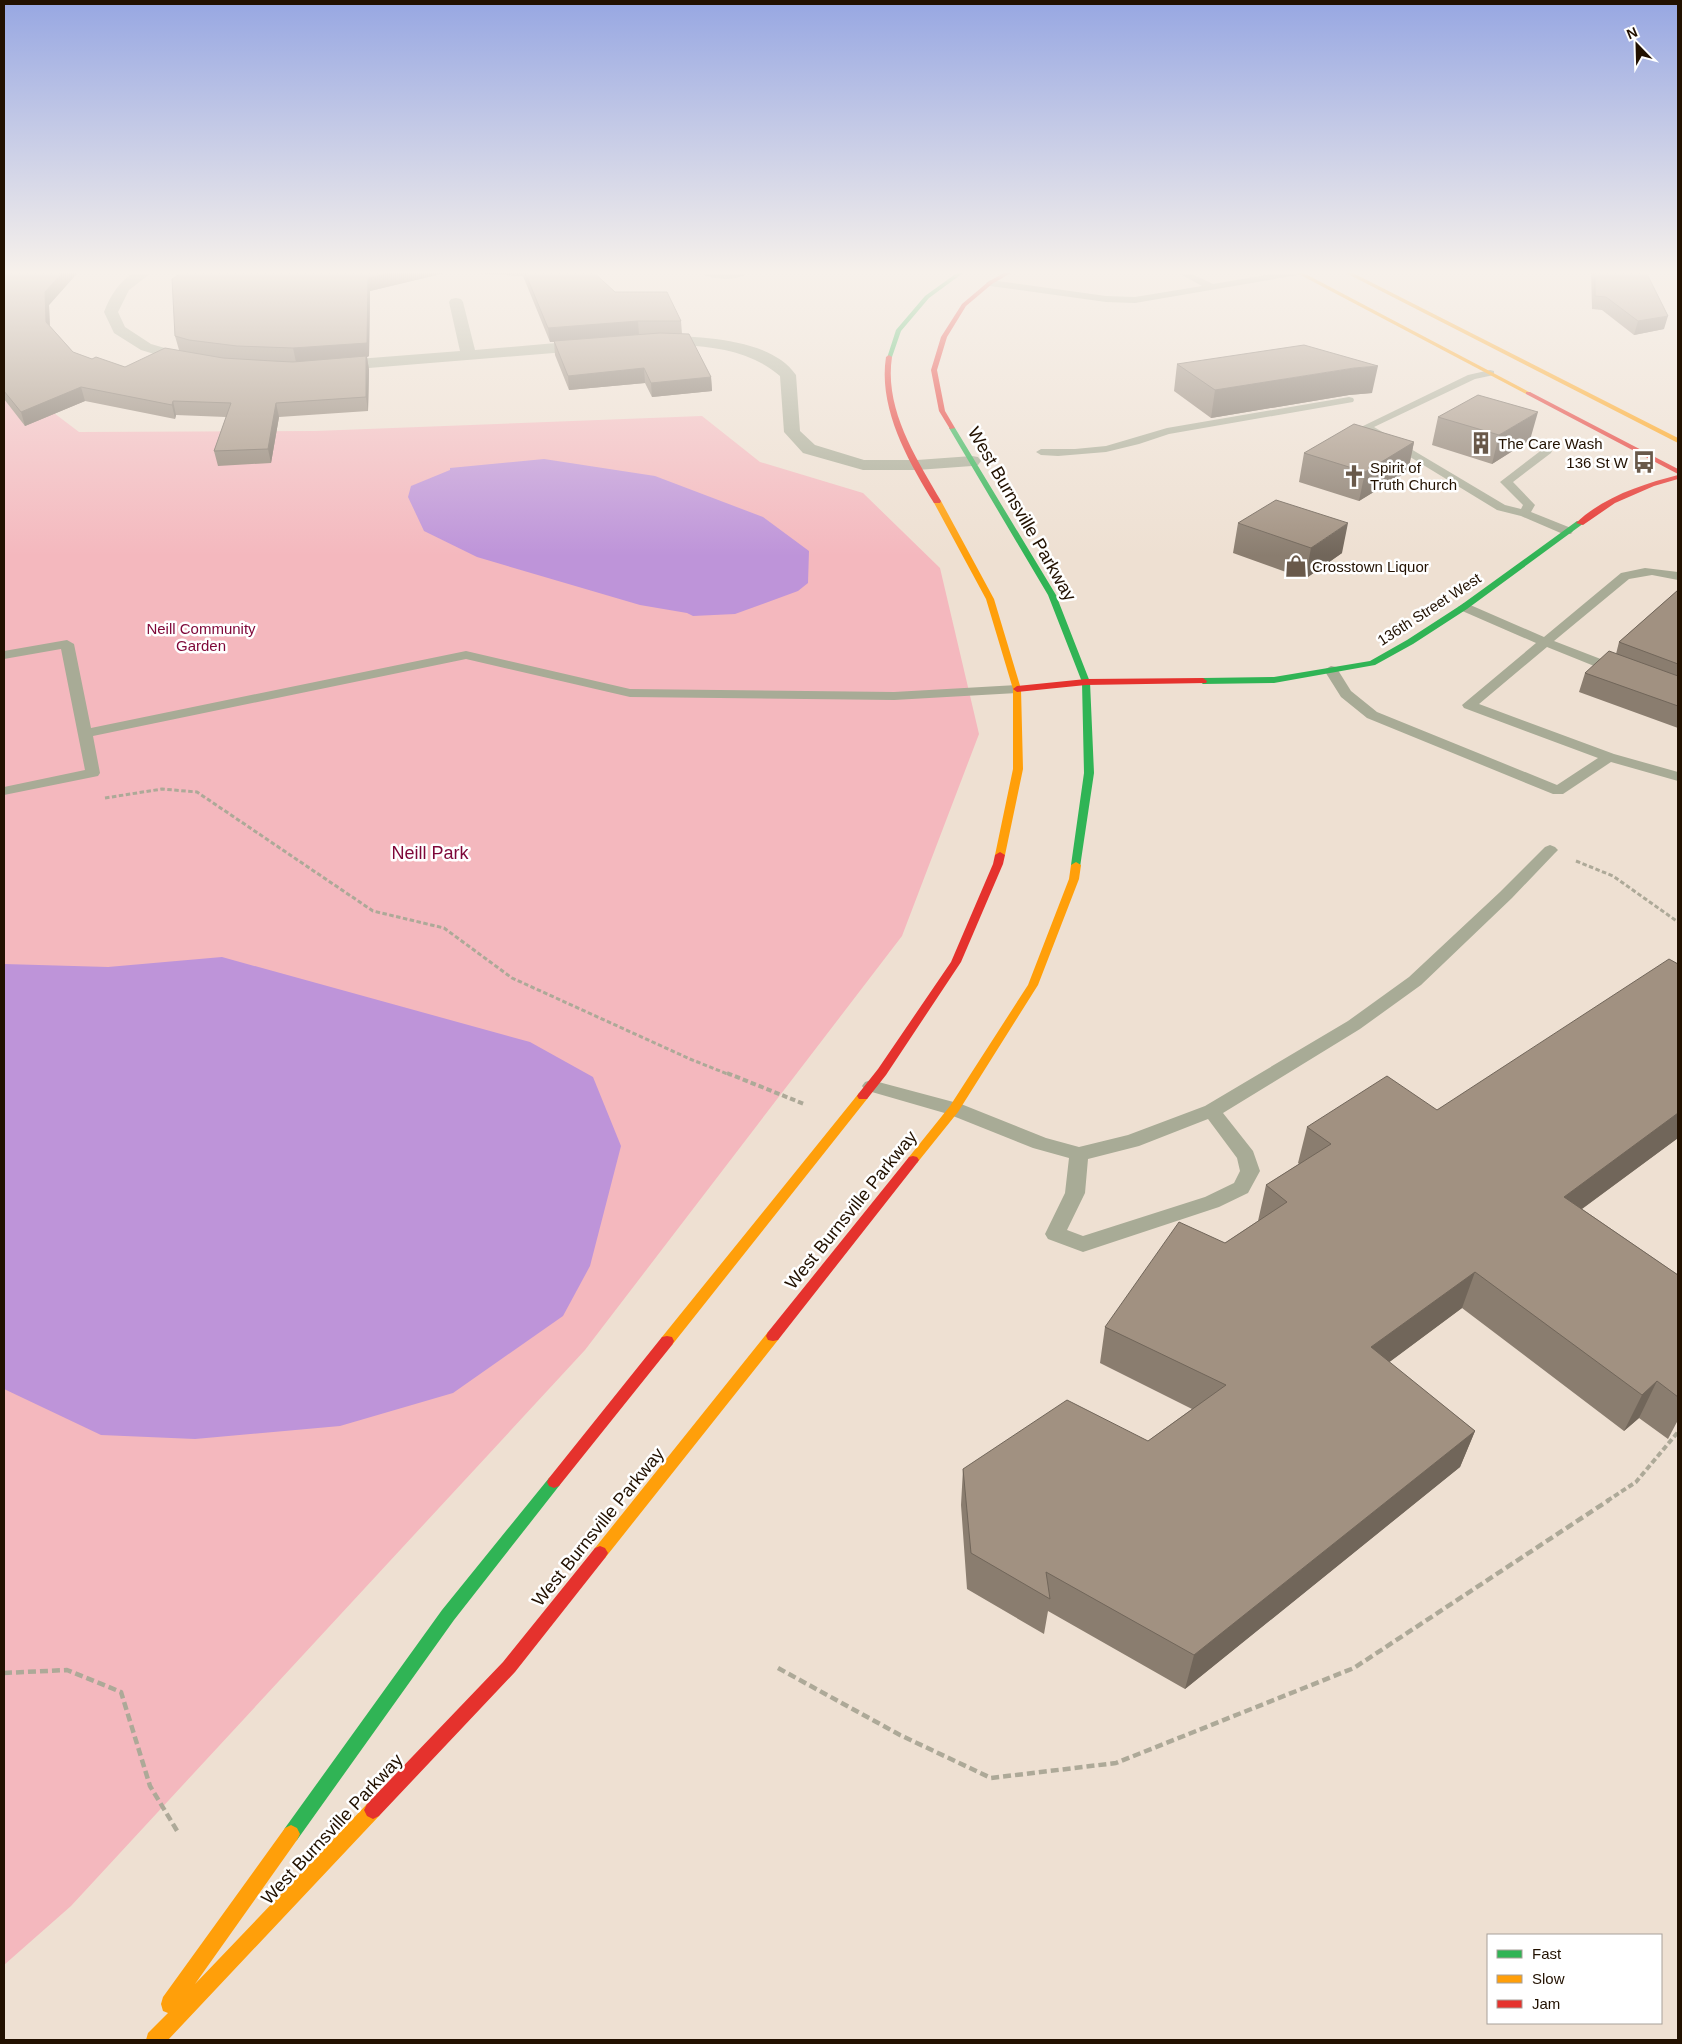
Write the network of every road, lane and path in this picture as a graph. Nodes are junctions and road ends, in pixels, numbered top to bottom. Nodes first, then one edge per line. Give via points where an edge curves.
1 (337, 365) edge
2 (776, 365) edge
3 (887, 365) edge
4 (935, 365) edge
5 (1476, 365) edge
6 (1530, 365) edge
7 (316, 367) edge
8 (1490, 373) junction
9 (1349, 400) edge
10 (1678, 441) edge
11 (1547, 451) dead end
12 (1041, 452) dead end
13 (972, 461) junction
14 (917, 465) junction
15 (1678, 472) edge
16 (1678, 477) edge
17 (1524, 513) junction
18 (1567, 531) junction
19 (1678, 576) edge
20 (1464, 608) junction
21 (1545, 642) junction
22 (4, 655) edge
23 (1331, 670) junction
24 (1634, 676) edge
25 (1086, 682) junction
26 (1017, 689) junction
27 (86, 733) junction
28 (1608, 757) junction
29 (1678, 777) edge
30 (4, 791) edge
31 (101, 798) dead end
32 (1550, 850) joint
33 (1678, 922) edge
34 (871, 1086) junction
35 (804, 1104) dead end
36 (954, 1108) junction
37 (1212, 1111) junction
38 (1079, 1154) junction
39 (1678, 1432) edge
40 (778, 1668) dead end
41 (4, 1673) edge
42 (180, 1834) dead end
43 (144, 2040) edge
44 (155, 2040) edge

1 - 7 street
2 - 14 street via 788,375 792,432 808,449 863,465
3 - 14 street, West Burnsville Parkway via 893,412
4 - 13 street, West Burnsville Parkway via 942,411
5 - 8 street
6 - 10 street
8 - 15 street
8 - 17 lane via 1472,377 1366,427 1501,508
9 - 12 lane via 1167,431 1101,451
11 - 17 lane via 1506,482 1530,505
13 - 14 street
13 - 25 street, West Burnsville Parkway via 1052,595
14 - 26 street, West Burnsville Parkway via 990,599
16 - 18 street, 136th Street West via 1650,484 1612,501
17 - 18 lane
18 - 20 street, 136th Street West
19 - 21 lane via 1654,571 1625,576
20 - 21 lane
20 - 23 street, 136th Street West via 1372,663
21 - 24 lane
21 - 28 lane via 1469,705
22 - 27 lane via 67,644
23 - 25 street, 136th Street West via 1274,680
23 - 28 lane via 1346,694 1372,715 1558,791
25 - 26 street, 136th Street West
25 - 36 street, West Burnsville Parkway via 1089,773 1074,879 1032,985
26 - 27 lane via 894,696 630,693 466,655
26 - 34 street, West Burnsville Parkway via 1018,769 998,864 956,962
27 - 30 lane via 93,772
28 - 29 lane
31 - 35 path via 150,788 177,787 197,792 373,910 444,928 512,978 690,1059
32 - 33 path via 1613,876
32 - 37 lane via 1415,981 1354,1025
34 - 36 lane
34 - 43 street, West Burnsville Parkway via 448,1615
36 - 38 lane via 1040,1143
36 - 44 street, West Burnsville Parkway via 509,1667
37 - 38 lane via 1132,1141
37 - 38 lane via 1246,1156 1250,1170 1241,1188 1212,1202 1083,1244 1055,1234 1075,1193
39 - 40 path via 1636,1482 1354,1668 1116,1763 991,1778 900,1735
41 - 42 path via 67,1670 121,1692 150,1786

